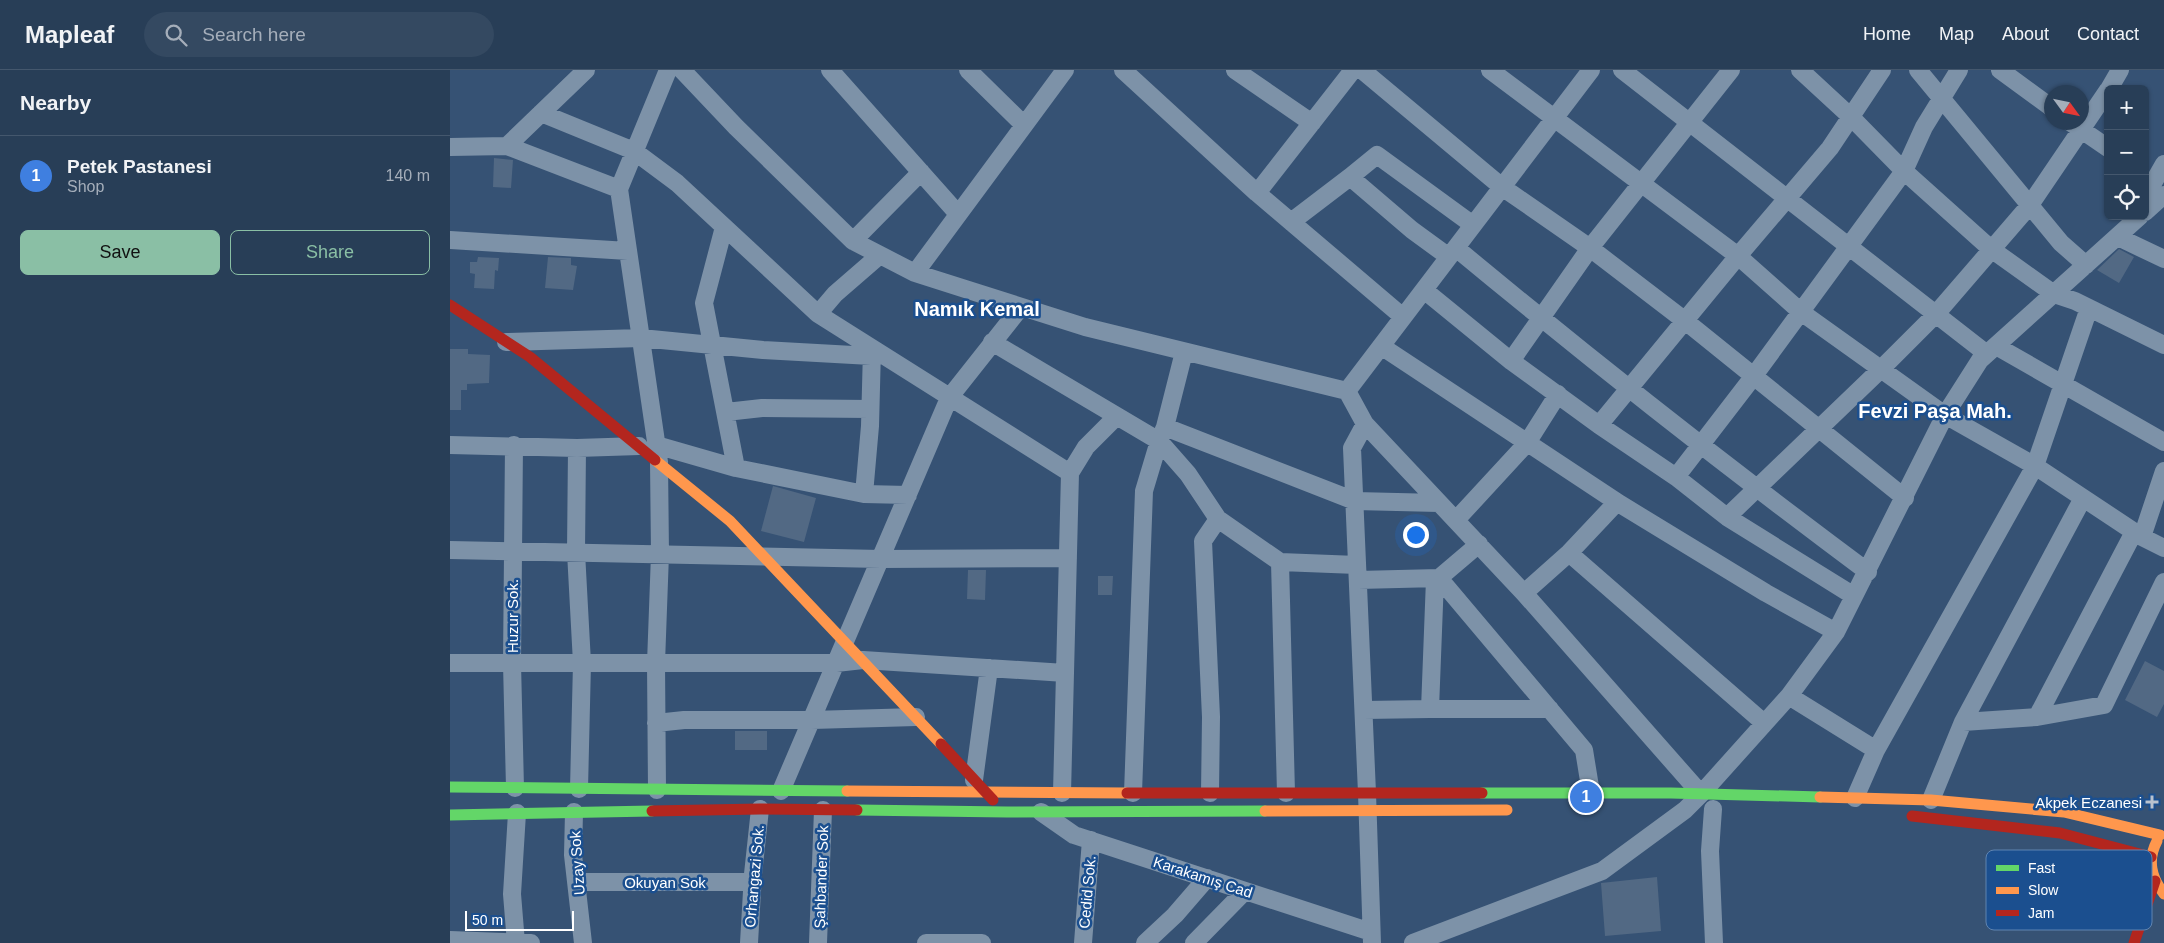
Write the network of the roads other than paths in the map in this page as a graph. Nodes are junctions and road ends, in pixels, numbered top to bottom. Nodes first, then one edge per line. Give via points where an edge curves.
1 (586, 70) edge
2 (668, 70) edge
3 (682, 70) edge
4 (830, 70) edge
5 (968, 70) edge
6 (1065, 70) edge
7 (1123, 70) edge
8 (1234, 70) edge
9 (1354, 70) edge
10 (1362, 70) edge
11 (1490, 70) edge
12 (1591, 70) edge
13 (1622, 70) edge
14 (1731, 70) edge
15 (1800, 70) edge
16 (1882, 70) edge
17 (1918, 70) edge
18 (1958, 70) edge
19 (2000, 70) edge
20 (2120, 70) edge
21 (2111, 85) edge
22 (2104, 94) edge
23 (1942, 97) junction
24 (2044, 102) edge
25 (2089, 111) edge
26 (541, 113) junction
27 (1851, 117) junction
28 (1554, 119) junction
29 (1312, 123) junction
30 (1689, 123) junction
31 (1024, 126) junction
32 (2074, 130) edge
33 (2082, 130) edge
34 (2104, 145) edge
35 (507, 146) junction
36 (450, 147) edge
37 (634, 152) junction
38 (1904, 171) junction
39 (921, 172) junction
40 (2157, 174) edge
41 (1350, 178) junction
42 (1642, 183) junction
43 (1502, 187) junction
44 (619, 188) junction
45 (2149, 189) edge
46 (1258, 193) junction
47 (2164, 195) edge
48 (1787, 197) junction
49 (2030, 205) junction
50 (2149, 208) edge
51 (958, 214) junction
52 (1291, 222) junction
53 (2130, 224) edge
54 (1473, 225) junction
55 (724, 227) junction
56 (450, 240) edge
57 (853, 241) junction
58 (1849, 247) junction
59 (1590, 248) junction
60 (1991, 249) junction
61 (628, 252) junction
62 (1452, 253) junction
63 (880, 255) junction
64 (1738, 256) junction
65 (2164, 259) edge
66 (2086, 265) junction
67 (915, 273) junction
68 (1424, 290) junction
69 (2054, 294) junction
70 (450, 305) edge
71 (1021, 307) junction
72 (2089, 308) junction
73 (1801, 312) junction
74 (818, 314) junction
75 (1936, 314) junction
76 (1403, 317) junction
77 (1540, 318) junction
78 (1684, 320) junction
79 (641, 338) junction
80 (506, 342) junction
81 (992, 342) junction
82 (713, 344) junction
83 (2164, 345) edge
84 (1381, 346) junction
85 (1992, 350) junction
86 (871, 352) junction
87 (1184, 352) junction
88 (1511, 360) junction
89 (1881, 369) junction
90 (1753, 377) junction
91 (2063, 386) junction
92 (1629, 387) junction
93 (1347, 391) junction
94 (1558, 394) junction
95 (948, 398) junction
96 (870, 409) junction
97 (726, 412) junction
98 (1117, 416) junction
99 (1945, 416) junction
100 (1365, 424) junction
101 (1599, 425) junction
102 (1818, 429) junction
103 (1162, 434) junction
104 (2164, 442) edge
105 (1527, 443) junction
106 (1702, 444) junction
107 (450, 445) edge
108 (514, 445) junction
109 (577, 448) junction
110 (652, 451) junction
111 (2035, 466) junction
112 (736, 468) junction
113 (2164, 471) edge
114 (1070, 473) junction
115 (1676, 477) junction
116 (1756, 489) junction
117 (864, 494) junction
118 (908, 494) junction
119 (1905, 498) junction
120 (2083, 498) junction
121 (1355, 501) junction
122 (1617, 502) junction
123 (1439, 503) junction
124 (1727, 517) junction
125 (1218, 519) junction
126 (1456, 520) junction
127 (2138, 534) junction
128 (1479, 544) junction
129 (2164, 548) edge
130 (450, 550) edge
131 (512, 551) junction
132 (576, 552) junction
133 (1569, 553) junction
134 (660, 554) junction
135 (763, 556) junction
136 (1068, 558) junction
137 (880, 559) junction
138 (1280, 562) junction
139 (1357, 572) junction
140 (1868, 572) junction
141 (1437, 578) junction
142 (2164, 582) edge
143 (1524, 593) junction
144 (1854, 596) junction
145 (1836, 632) junction
146 (846, 642) junction
147 (863, 660) junction
148 (450, 663) edge
149 (512, 663) junction
150 (582, 663) junction
151 (656, 663) junction
152 (836, 663) junction
153 (989, 668) junction
154 (1065, 673) junction
155 (1789, 696) junction
156 (1430, 709) junction
157 (1550, 709) junction
158 (1364, 710) junction
159 (916, 717) junction
160 (2037, 717) junction
161 (812, 720) junction
162 (1964, 722) junction
163 (1764, 723) junction
164 (656, 724) junction
165 (1876, 750) junction
166 (450, 787) edge
167 (980, 787) junction
168 (515, 788) junction
169 (579, 788) junction
170 (658, 790) junction
171 (781, 791) junction
172 (1062, 793) junction
173 (1133, 793) junction
174 (1210, 793) junction
175 (1286, 793) junction
176 (1367, 793) junction
177 (1591, 793) junction
178 (1701, 794) junction
179 (1855, 798) junction
180 (1931, 800) junction
181 (760, 809) junction
182 (1717, 809) joint
183 (823, 810) junction
184 (1517, 810) dead end
185 (1666, 810) dead end
186 (1685, 810) junction
187 (1367, 811) junction
188 (574, 812) junction
189 (1007, 812) junction
190 (1041, 812) junction
191 (450, 814) edge
192 (517, 814) junction
193 (1903, 816) dead end
194 (2162, 834) edge
195 (1091, 840) junction
196 (2124, 850) edge
197 (2152, 853) edge
198 (2152, 873) edge
199 (1207, 878) junction
200 (2155, 881) junction
201 (577, 882) junction
202 (753, 882) junction
203 (1245, 890) junction
204 (2152, 890) edge
205 (2164, 894) edge
206 (2138, 930) edge
207 (1371, 937) edge
208 (450, 940) edge
209 (516, 943) edge
210 (531, 943) edge
211 (583, 943) edge
212 (749, 943) edge
213 (818, 943) edge
214 (933, 943) edge
215 (979, 943) edge
216 (1083, 943) edge
217 (1145, 943) edge
218 (1194, 943) edge
219 (1412, 943) edge
220 (1714, 943) edge
221 (2134, 943) edge

1 - 26 street
2 - 37 street
3 - 57 street
4 - 39 street
5 - 31 street
6 - 31 street
7 - 46 street
8 - 29 street
9 - 29 street
10 - 43 street
11 - 28 street
12 - 28 street
13 - 30 street
14 - 30 street
15 - 27 street
16 - 27 street
17 - 23 street
18 - 23 street
19 - 24 street
20 - 21 street
22 - 25 street
23 - 38 street
23 - 49 street
26 - 35 street
26 - 37 street
27 - 38 street
27 - 48 street via 1830,148
28 - 42 street
28 - 43 street
29 - 46 street
30 - 42 street
30 - 48 street
31 - 51 street
32 - 49 street
33 - 34 street
35 - 36 street
35 - 44 street
37 - 44 street
37 - 55 street via 677,183
38 - 58 street
38 - 60 street
39 - 51 street
39 - 57 street
40 - 45 street
41 - 52 street
41 - 54 street via 1377,155
41 - 62 street via 1412,230
42 - 59 street
42 - 64 street
43 - 54 street
43 - 59 street
44 - 61 street
46 - 52 street
47 - 50 street
48 - 58 street
48 - 64 street
49 - 60 street
49 - 66 street via 2061,243
51 - 67 street
52 - 76 street
53 - 65 street
53 - 66 street
54 - 62 street
55 - 74 street
55 - 82 street via 704,303
56 - 61 street
57 - 63 street
58 - 73 street
58 - 75 street
59 - 77 street
59 - 78 street
60 - 69 street
60 - 75 street
61 - 79 street
62 - 68 street
62 - 77 street
63 - 67 street
63 - 74 street via 835,294
64 - 73 street
64 - 78 street
66 - 69 street
67 - 71 street
68 - 76 street
68 - 88 street
69 - 72 street
69 - 85 street
70 - 80 main road
71 - 81 street
71 - 87 street
72 - 83 street
72 - 91 street
73 - 89 street
73 - 90 street
74 - 86 street
75 - 85 street
75 - 89 street
76 - 84 street
77 - 88 street
77 - 92 street
78 - 90 street
78 - 92 street
79 - 80 street
79 - 82 street
79 - 110 street
80 - 110 main road
81 - 95 street
81 - 98 street
82 - 86 street via 762,350
82 - 97 street
84 - 93 street
84 - 105 street
85 - 91 street
85 - 99 street via 1980,360
86 - 95 street
86 - 96 street
87 - 93 street
87 - 103 street
88 - 94 street
89 - 99 street
89 - 102 street
90 - 102 street
90 - 106 street
91 - 104 street
91 - 111 street
92 - 101 street
92 - 106 street
93 - 100 street
94 - 101 street
94 - 105 street
95 - 114 street
95 - 118 street
96 - 97 street via 762,408
96 - 117 street
97 - 112 street
98 - 103 street
98 - 114 street via 1086,447
99 - 111 street
99 - 119 street
100 - 121 street via 1352,448
100 - 123 street
101 - 115 street
102 - 116 street
102 - 119 street
103 - 121 street
103 - 125 street
103 - 173 street via 1144,491
105 - 122 street
105 - 126 street
106 - 115 street
106 - 116 street
107 - 108 street
108 - 109 street
108 - 131 street, Huzur Sok.
109 - 110 street
109 - 132 street
110 - 112 street
110 - 134 street
110 - 135 main road via 730,521
111 - 120 street
111 - 165 street
112 - 117 street
113 - 127 street
114 - 136 street
115 - 124 street
116 - 124 street
116 - 140 street
117 - 118 street
118 - 137 street
119 - 140 street
120 - 127 street
120 - 162 street
121 - 123 street
121 - 139 street
122 - 133 street
122 - 145 street
123 - 126 street
124 - 144 street
125 - 138 street
125 - 174 street via 1203,540 1211,717
126 - 128 street
127 - 129 street
127 - 160 street
128 - 141 street
128 - 143 street
130 - 131 street
131 - 132 street
131 - 149 street, Huzur Sok.
132 - 134 street
132 - 150 street
133 - 143 street
133 - 163 street
134 - 135 street
134 - 151 street
135 - 137 street
135 - 146 main road
136 - 137 street
136 - 154 street
137 - 146 street
138 - 139 street
138 - 175 street
139 - 141 street
139 - 158 street
140 - 144 street
141 - 156 street
141 - 157 street
142 - 160 street via 2104,705
143 - 178 street
144 - 145 street
145 - 155 street
146 - 147 main road
146 - 152 street
147 - 152 street
147 - 153 street
147 - 159 main road
148 - 149 street
149 - 150 street
149 - 168 street, Huzur Sok.
150 - 151 street
150 - 169 street
151 - 152 street
151 - 164 street
152 - 161 street
153 - 154 street
153 - 167 street
154 - 172 street
155 - 163 street
155 - 165 street
156 - 157 street
156 - 158 street
157 - 177 street via 1584,750
158 - 176 street
159 - 161 street
159 - 167 main road
160 - 162 street
161 - 164 street via 684,720
161 - 171 street
162 - 180 street
163 - 178 street
164 - 170 street
165 - 179 street
166 - 168 main road
167 - 171 main road
167 - 172 main road
167 - 189 main road
168 - 169 main road
169 - 170 main road
170 - 171 main road
172 - 173 main road
173 - 174 main road
174 - 175 main road
175 - 176 main road
176 - 177 main road
176 - 187 street
177 - 178 main road
178 - 179 main road
178 - 186 street
179 - 180 main road
180 - 194 main road via 2064,812
181 - 183 main road
181 - 188 main road
181 - 202 street, Orhangazi Sok.
182 - 186 main road
182 - 220 street via 1710,851
183 - 189 main road
183 - 213 street, Şahbander Sok
184 - 187 main road
185 - 186 main road
186 - 219 street via 1602,871
187 - 190 main road
187 - 207 street
188 - 192 main road
188 - 201 street, Uzay Sok via 573,855
189 - 190 main road
190 - 195 street, Karakamış Cad via 1074,835
191 - 192 main road
192 - 209 street via 512,894
193 - 196 main road via 2060,833
194 - 197 main road
195 - 199 street, Karakamış Cad
195 - 216 street, Cedid Sok.
198 - 200 main road
199 - 203 street, Karakamış Cad
199 - 217 street
200 - 204 main road
200 - 205 main road
201 - 202 street, Okuyan Sok
201 - 211 street, Uzay Sok
202 - 212 street, Orhangazi Sok.
203 - 207 street, Karakamış Cad
203 - 218 street
206 - 221 main road
208 - 209 street
209 - 210 street
214 - 215 street

